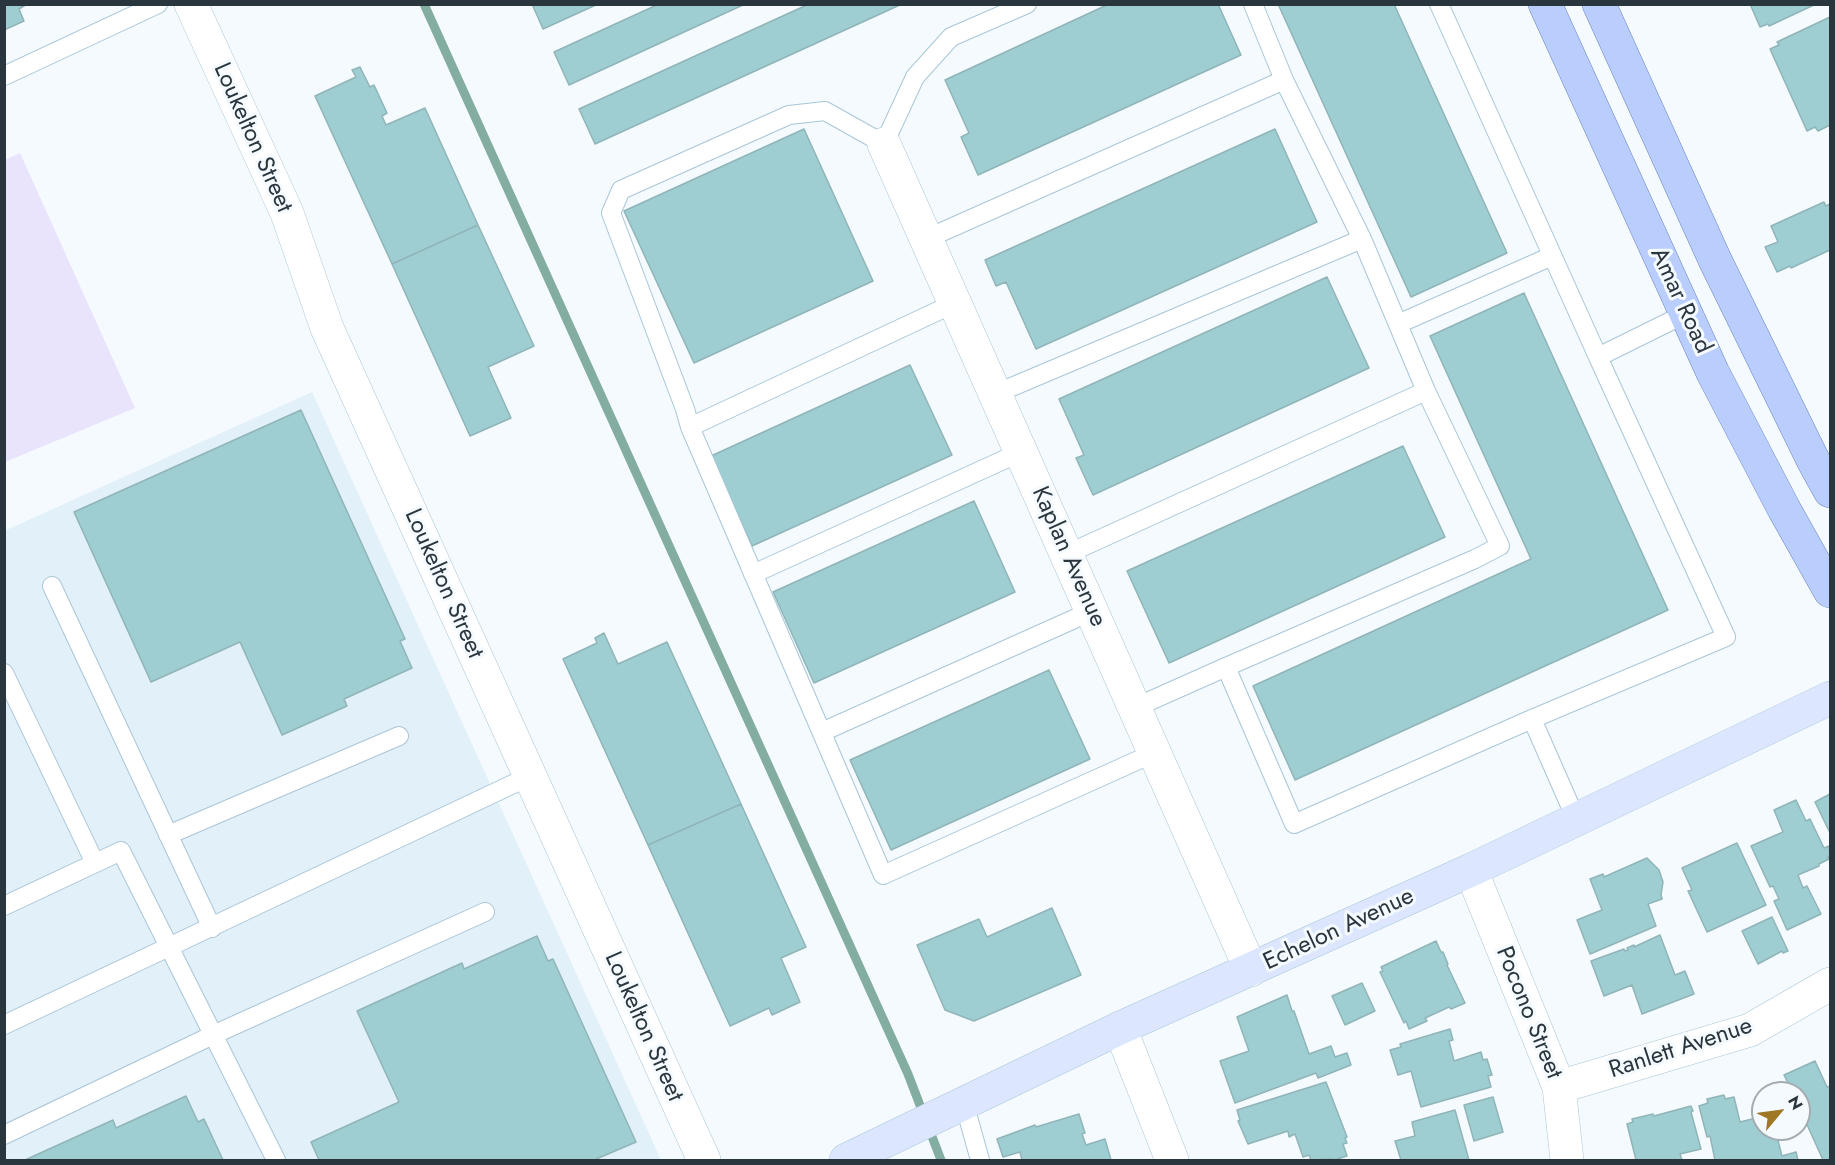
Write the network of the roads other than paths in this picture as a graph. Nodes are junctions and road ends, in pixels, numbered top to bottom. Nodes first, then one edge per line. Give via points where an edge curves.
1 (158, 4) edge
2 (191, 4) edge
3 (1027, 4) edge
4 (1253, 4) edge
5 (1439, 4) edge
6 (1545, 4) edge
7 (1599, 4) edge
8 (4, 76) edge
9 (1284, 80) junction
10 (884, 144) junction
11 (1362, 238) junction
12 (926, 239) junction
13 (1552, 256) junction
14 (955, 303) junction
15 (1685, 314) junction
16 (1398, 324) junction
17 (1598, 357) junction
18 (1426, 391) junction
19 (995, 394) junction
20 (690, 427) junction
21 (1021, 452) junction
22 (1830, 491) edge
23 (1067, 554) junction
24 (753, 574) junction
25 (52, 586) dead end
26 (1830, 591) edge
27 (1092, 611) junction
28 (1226, 667) junction
29 (4, 674) edge
30 (1830, 698) edge
31 (1134, 708) junction
32 (1532, 719) junction
33 (822, 732) junction
34 (399, 736) dead end
35 (1154, 753) junction
36 (530, 776) junction
37 (1576, 819) junction
38 (168, 835) junction
39 (95, 863) junction
40 (1471, 870) junction
41 (4, 906) edge
42 (485, 912) dead end
43 (212, 928) junction
44 (170, 948) junction
45 (1251, 970) junction
46 (1830, 984) edge
47 (4, 1025) edge
48 (1120, 1028) junction
49 (213, 1035) junction
50 (1559, 1087) junction
51 (953, 1109) junction
52 (4, 1135) edge
53 (276, 1161) edge
54 (704, 1161) edge
55 (846, 1161) edge
56 (980, 1161) edge
57 (1172, 1161) edge
58 (1567, 1161) edge

1 - 8 lane
2 - 36 street, Loukelton Street via 287,213 327,328
3 - 10 lane via 951,37 915,77
4 - 9 lane
5 - 13 lane
6 - 15 main road, Amar Road
7 - 22 main road, Amar Road via 1715,260
9 - 11 lane
9 - 12 lane
10 - 12 street, Kaplan Avenue
10 - 20 lane via 825,111 789,115 621,190 611,213
11 - 16 lane
11 - 19 lane
12 - 14 street, Kaplan Avenue
13 - 16 lane
13 - 17 lane
14 - 19 street, Kaplan Avenue
14 - 20 lane
15 - 17 lane
15 - 26 main road, Amar Road
16 - 18 lane
17 - 32 lane via 1726,637
18 - 23 lane
18 - 28 lane via 1500,546
19 - 21 street, Kaplan Avenue
20 - 24 lane
21 - 23 street, Kaplan Avenue
21 - 24 lane
23 - 27 street, Kaplan Avenue
24 - 33 lane
25 - 38 lane
27 - 31 street, Kaplan Avenue
27 - 33 lane
28 - 31 lane
28 - 32 lane via 1294,824
29 - 39 lane
30 - 37 street, Echelon Avenue
31 - 35 street, Kaplan Avenue
32 - 37 lane
33 - 35 lane via 884,875
34 - 38 lane
35 - 45 street, Kaplan Avenue
36 - 43 lane
36 - 54 street, Loukelton Street
37 - 40 street, Echelon Avenue
38 - 43 lane
39 - 41 lane
39 - 44 lane via 121,851
40 - 45 street, Echelon Avenue
40 - 50 street, Pocono Street
42 - 49 lane
43 - 44 lane
44 - 47 lane
44 - 49 lane
45 - 48 street, Echelon Avenue
46 - 50 street, Ranlett Avenue via 1750,1030
48 - 51 street, Echelon Avenue
48 - 57 street
49 - 52 lane
49 - 53 lane
50 - 58 street, Pocono Street
51 - 55 street, Echelon Avenue
51 - 56 lane

